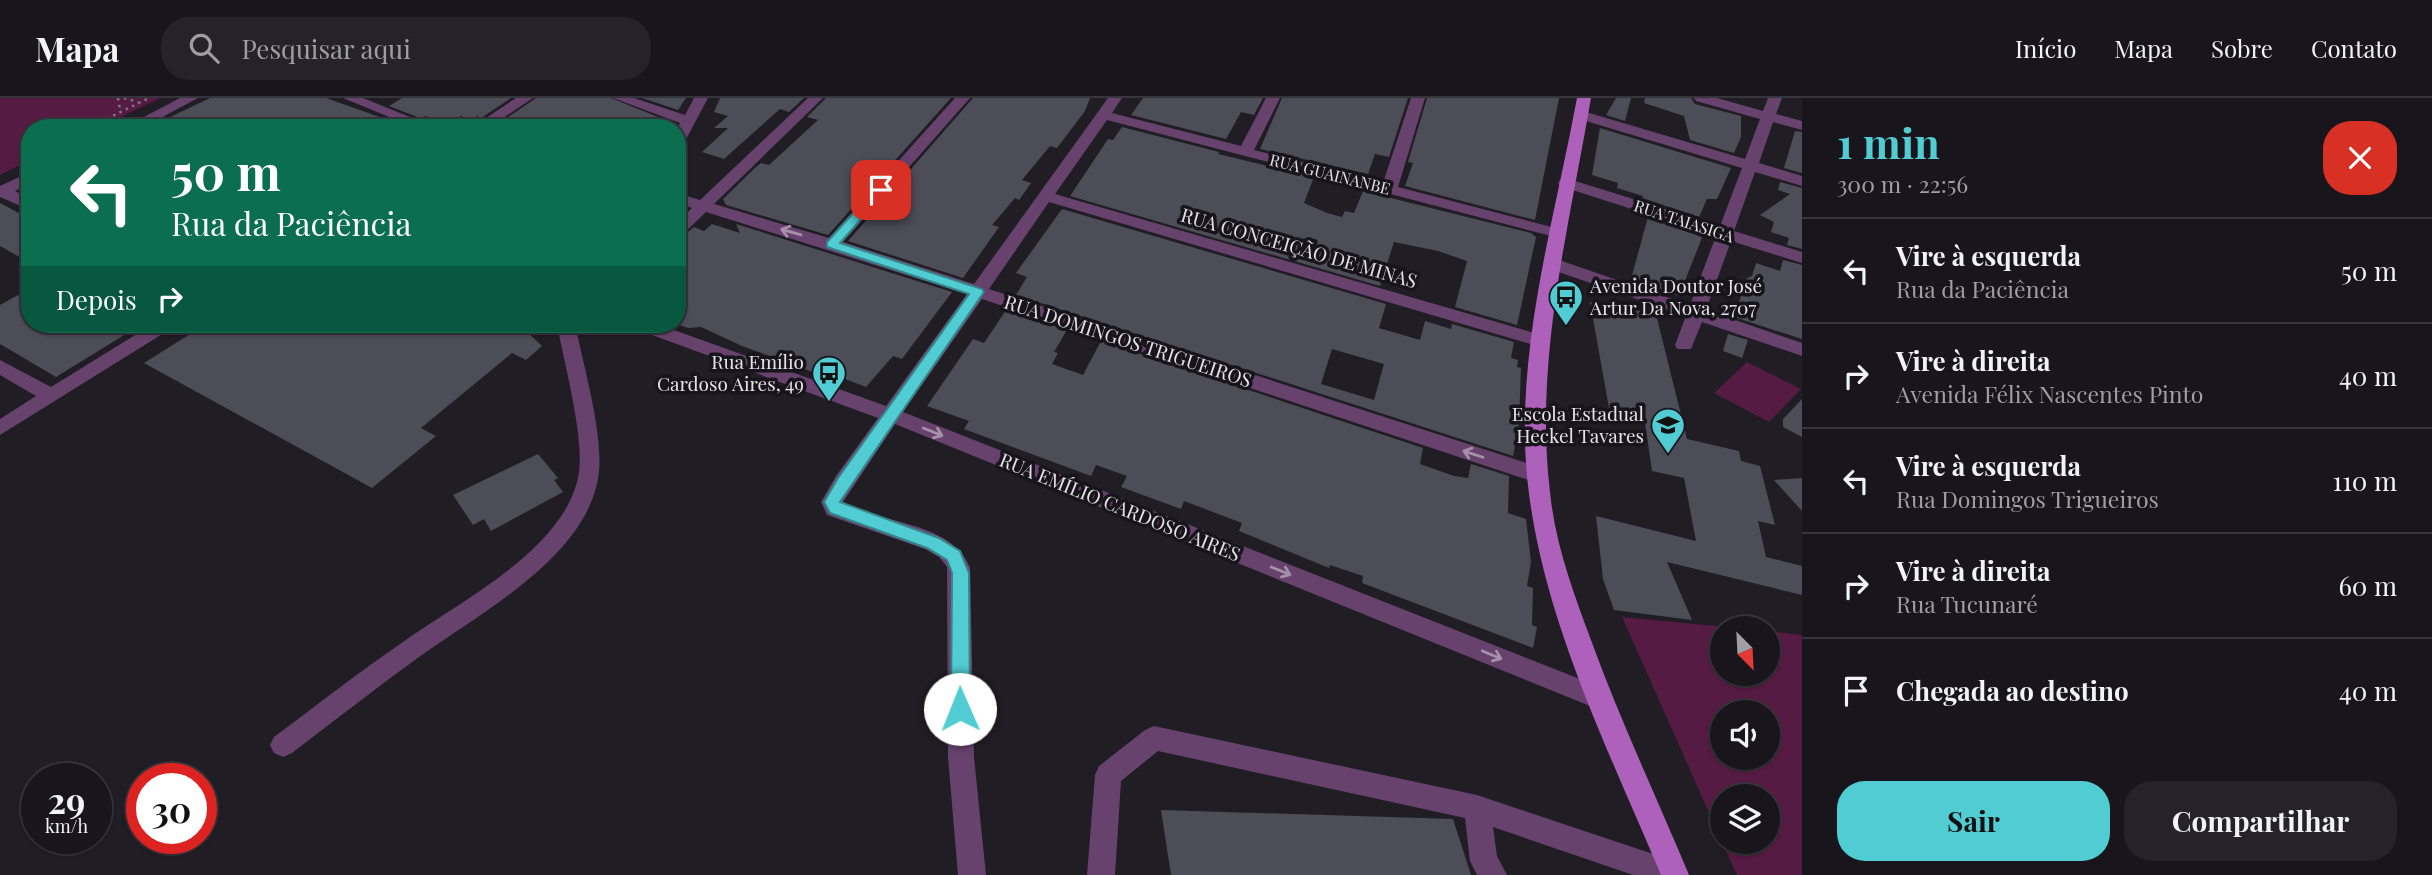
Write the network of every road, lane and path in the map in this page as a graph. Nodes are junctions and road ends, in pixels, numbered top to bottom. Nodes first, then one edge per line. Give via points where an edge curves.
1 (118, 98) edge
2 (149, 98) edge
3 (191, 98) edge
4 (350, 98) edge
5 (526, 98) edge
6 (620, 98) edge
7 (701, 98) edge
8 (816, 98) edge
9 (963, 98) edge
10 (1115, 98) edge
11 (1273, 98) edge
12 (1418, 98) edge
13 (1701, 98) edge
14 (1775, 98) edge
15 (1582, 106) edge
16 (120, 111) junction
17 (1102, 116) junction
18 (1768, 117) junction
19 (105, 119) edge
20 (130, 119) edge
21 (147, 119) edge
22 (406, 119) edge
23 (492, 119) edge
24 (682, 119) edge
25 (688, 121) joint
26 (686, 125) edge
27 (1802, 126) edge
28 (1245, 153) junction
29 (1750, 165) junction
30 (21, 181) edge
31 (1802, 181) edge
32 (1566, 183) junction
33 (1389, 189) junction
34 (1, 191) edge
35 (1045, 196) junction
36 (21, 201) edge
37 (686, 201) edge
38 (703, 206) junction
39 (686, 222) edge
40 (1557, 233) junction
41 (1726, 234) junction
42 (832, 244) junction
43 (1802, 258) edge
44 (1553, 264) junction
45 (977, 292) junction
46 (1698, 312) junction
47 (152, 333) edge
48 (568, 333) edge
49 (664, 333) edge
50 (1541, 341) junction
51 (1684, 345) dead end
52 (1802, 351) edge
53 (0, 366) edge
54 (51, 396) junction
55 (891, 415) junction
56 (0, 428) edge
57 (1538, 475) junction
58 (1599, 698) junction
59 (283, 745) dead end
60 (1477, 808) junction
61 (972, 875) edge
62 (1101, 875) edge
63 (1493, 875) edge
64 (1675, 875) edge

1 - 16 path
2 - 16 path
3 - 21 street
4 - 22 street
5 - 23 street
6 - 24 street
7 - 25 street
8 - 38 street
9 - 42 street
10 - 17 street
11 - 28 street
12 - 33 street
13 - 18 street
14 - 18 street
15 - 29 street
15 - 32 main road
16 - 19 path
16 - 20 path
17 - 28 street, RUA GUAINANBE
17 - 35 street
18 - 27 street
18 - 29 street
25 - 26 street
28 - 33 street, RUA GUAINANBE
29 - 31 street
29 - 41 street
30 - 34 street
32 - 40 main road
32 - 41 street, RUA TAIASIGA
33 - 40 street, RUA GUAINANBE
34 - 36 street
35 - 45 street
35 - 50 street, RUA CONCEIÇÃO DE MINAS
37 - 38 street, RUA DOMINGOS TRIGUEIROS
38 - 39 street
42 -> 38 street, RUA DOMINGOS TRIGUEIROS
40 - 44 main road
41 - 43 street, RUA TAIASIGA
41 - 46 street
42 - 45 street, RUA DOMINGOS TRIGUEIROS
44 - 46 street
44 - 50 main road
45 - 55 street
57 -> 45 street, RUA DOMINGOS TRIGUEIROS
46 - 51 street
46 - 52 street
47 - 54 street
48 - 59 street via 590,473 580,504 558,536 527,568
49 - 55 street, RUA EMÍLIO CARDOSO AIRES
50 - 57 main road
53 - 54 street
54 - 56 street
55 -> 58 street, RUA EMÍLIO CARDOSO AIRES
55 - 61 street via 833,499 835,509 933,543 948,550 958,564 961,757
57 - 58 main road via 1558,582
58 - 64 main road
60 - 62 street via 1154,738 1108,775
60 - 63 street via 1484,861
60 - 64 street

